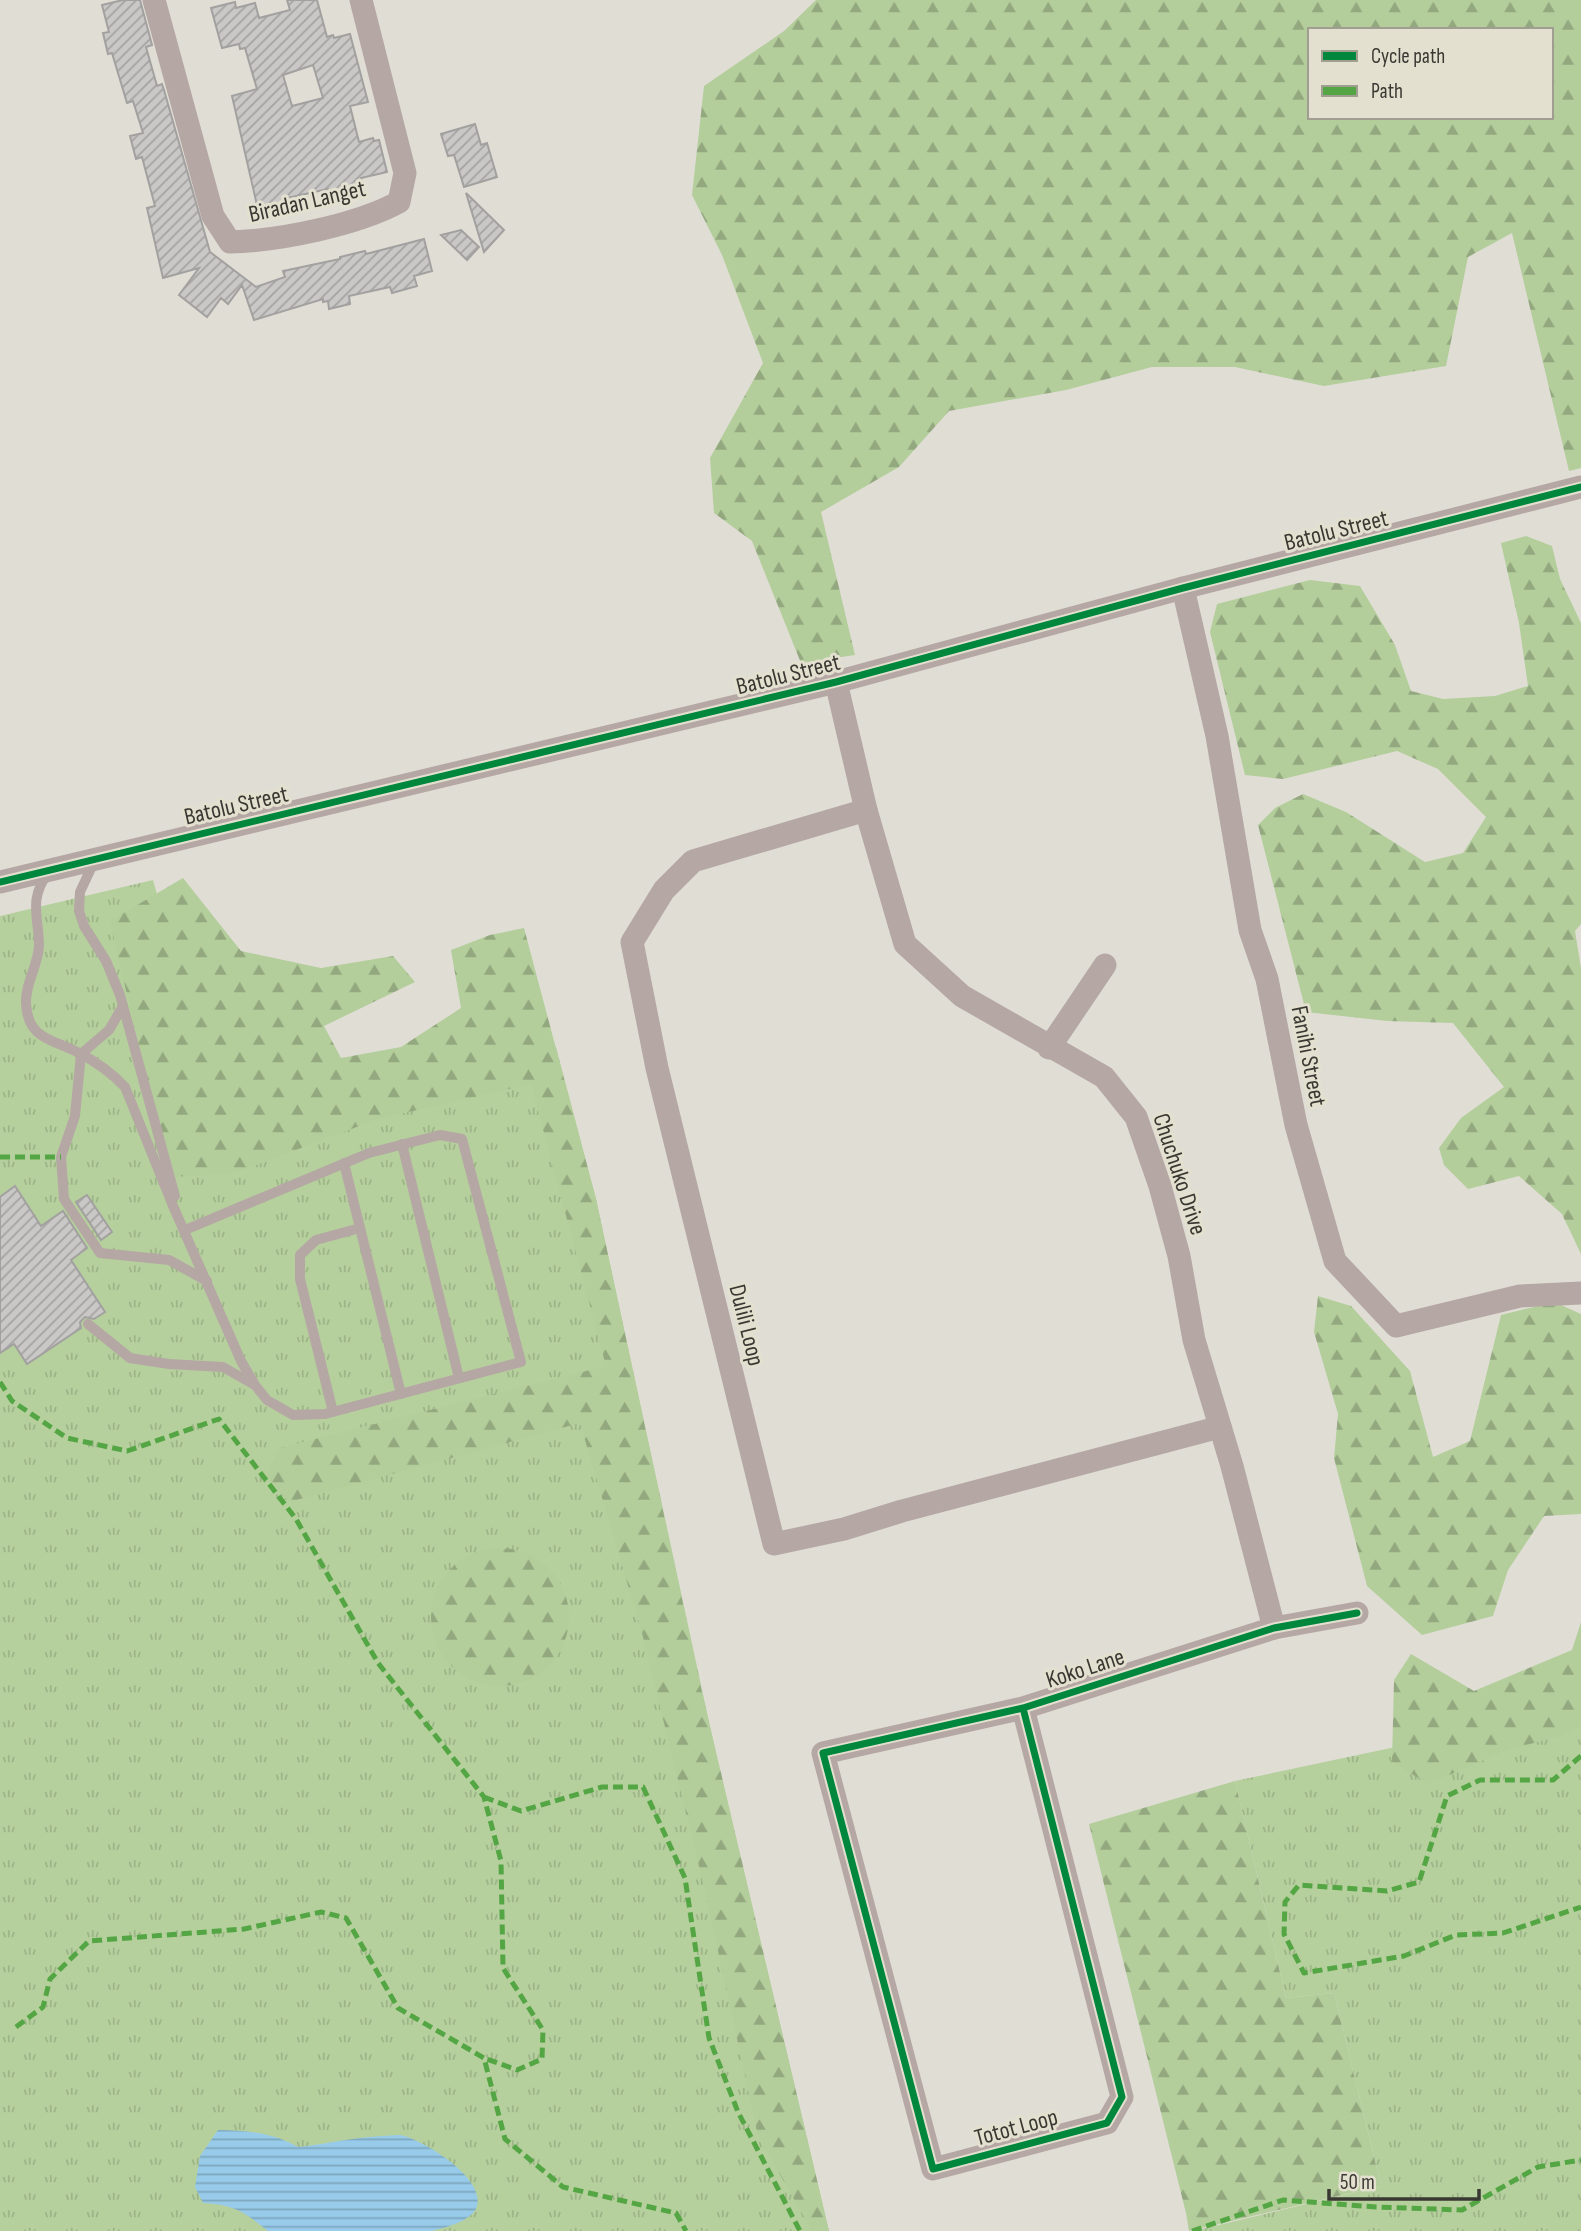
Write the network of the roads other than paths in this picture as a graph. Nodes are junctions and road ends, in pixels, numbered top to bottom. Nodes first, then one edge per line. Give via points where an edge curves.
1 (153, 0) edge
2 (361, 0) edge
3 (1581, 488) edge
4 (1183, 588) junction
5 (836, 682) junction
6 (866, 810) junction
7 (96, 858) junction
8 (52, 868) junction
9 (0, 882) edge
10 (1105, 965) dead end
11 (123, 1006) junction
12 (1049, 1048) junction
13 (81, 1054) junction
14 (402, 1144) junction
15 (344, 1163) junction
16 (360, 1228) junction
17 (185, 1230) junction
18 (189, 1243) junction
19 (208, 1281) junction
20 (1581, 1293) edge
21 (88, 1324) dead end
22 (460, 1378) junction
23 (255, 1385) junction
24 (401, 1394) junction
25 (333, 1412) junction
26 (1220, 1427) junction
27 (1357, 1613) dead end
28 (1274, 1628) junction
29 (1023, 1708) junction
30 (823, 1754) joint

1 - 2 street, Biradan Langet via 213,216 230,242 262,242 376,215 399,202 405,173
3 - 4 street, Batolu Street
4 - 5 street, Batolu Street
4 - 20 street, Fanihi Street via 1217,736 1250,930 1267,979 1296,1125 1335,1261 1396,1326 1520,1296
5 - 6 street, Chuchuko Drive
5 - 7 street, Batolu Street
6 - 12 street, Chuchuko Drive via 905,944 962,996
6 - 26 street, Dulili Loop via 693,861 664,890 632,942 657,1068 774,1544
7 - 8 street, Batolu Street
7 - 11 lane via 80,892 79,911
8 - 9 street, Batolu Street
8 - 13 lane via 37,890 39,947 26,993 28,1019 45,1040
10 - 12 street
11 - 13 lane via 109,1030
11 - 17 lane
12 - 26 street, Chuchuko Drive via 1104,1077 1136,1117 1179,1256 1194,1340
13 - 18 lane via 125,1087
13 - 19 lane via 75,1116 61,1157 64,1199 100,1254 169,1260
14 - 15 lane
14 - 22 lane
14 - 22 lane via 440,1135 462,1139 521,1362
15 - 16 lane
15 - 17 lane
16 - 24 lane
16 - 25 lane via 316,1240 300,1255 300,1279
17 - 18 lane
18 - 19 lane
19 - 23 lane
21 - 23 lane via 130,1358 223,1367
22 - 24 lane
23 - 25 lane via 267,1400 293,1415
24 - 25 lane
26 - 28 street, Chuchuko Drive
27 - 28 street, Koko Lane
28 - 29 street, Koko Lane
29 - 30 street, Koko Lane
29 - 30 street, Totot Loop via 1122,2097 1107,2123 933,2169

